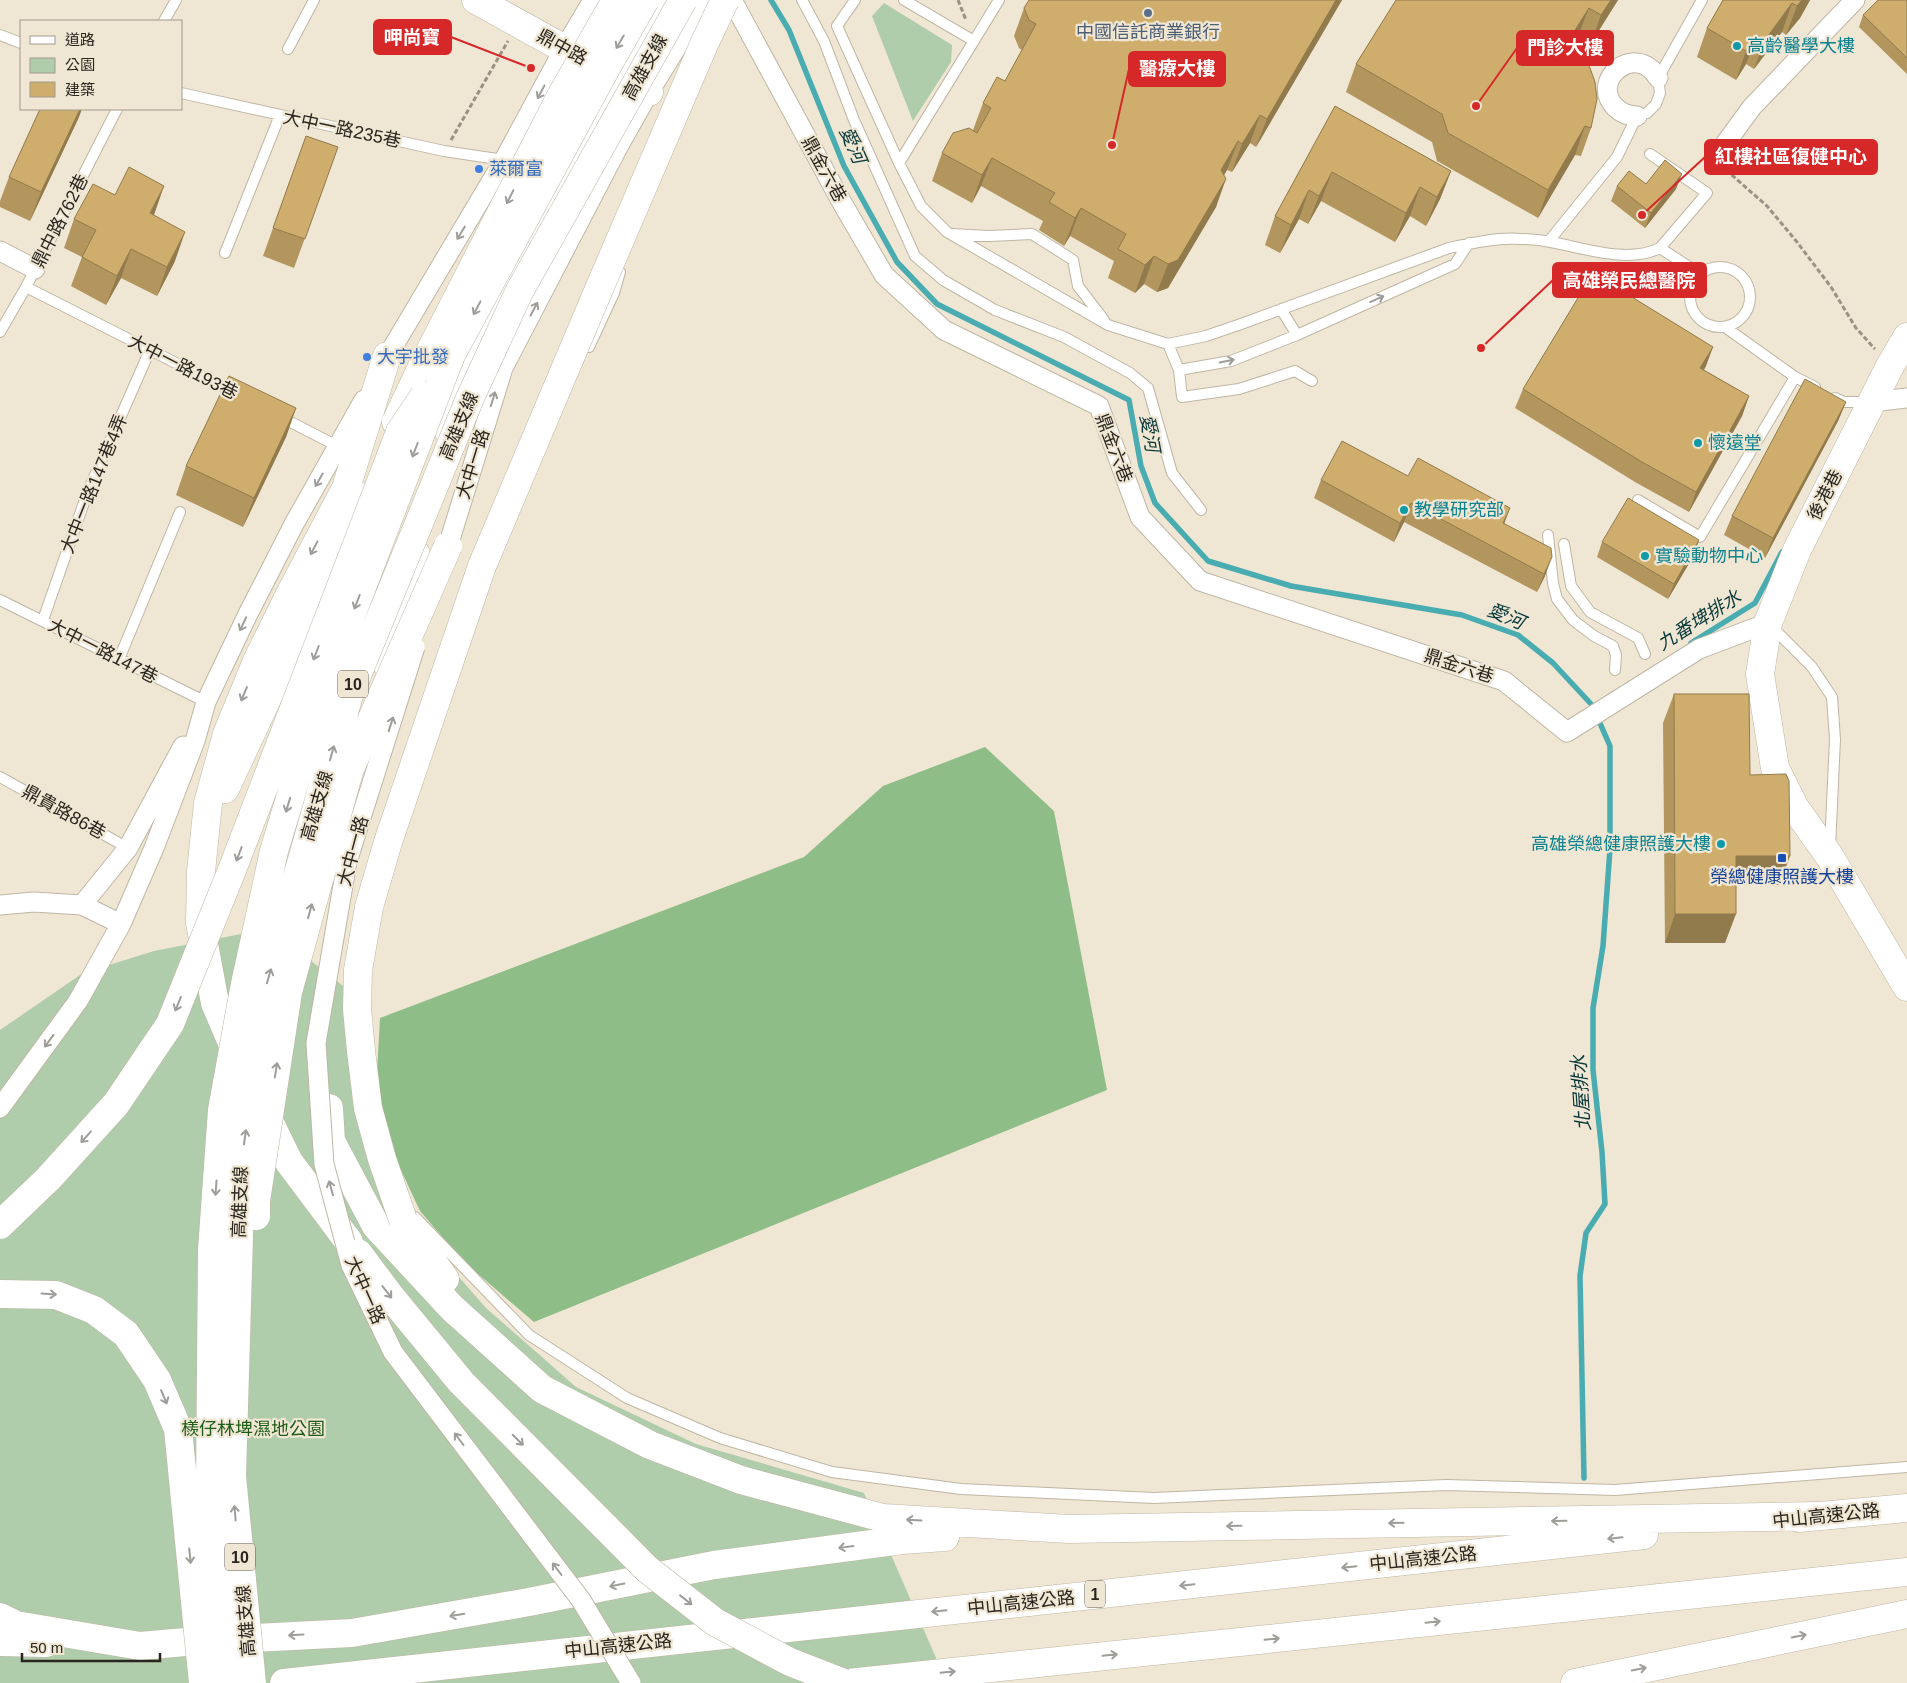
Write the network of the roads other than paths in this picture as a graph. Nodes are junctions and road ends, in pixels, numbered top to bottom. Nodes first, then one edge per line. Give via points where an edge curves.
1 (176, 0) edge
2 (314, 0) edge
3 (476, 0) edge
4 (593, 0) edge
5 (616, 0) edge
6 (645, 0) edge
7 (666, 0) edge
8 (683, 0) edge
9 (708, 0) edge
10 (725, 0) edge
11 (732, 0) edge
12 (802, 0) edge
13 (855, 0) edge
14 (904, 0) edge
15 (999, 0) edge
16 (1702, 0) edge
17 (1855, 0) edge
18 (165, 20) edge
19 (0, 35) edge
20 (695, 36) dead end
21 (974, 41) junction
22 (20, 43) edge
23 (288, 49) dead end
24 (564, 49) junction
25 (688, 55) dead end
26 (1658, 78) junction
27 (615, 88) junction
28 (649, 92) junction
29 (182, 93) edge
30 (116, 110) edge
31 (280, 115) junction
32 (1637, 116) junction
33 (1650, 154) dead end
34 (1714, 159) road end
35 (504, 160) junction
36 (899, 164) junction
37 (950, 234) junction
38 (1549, 241) junction
39 (1470, 243) junction
40 (1660, 248) junction
41 (0, 251) edge
42 (225, 253) dead end
43 (35, 269) junction
44 (1700, 274) junction
45 (26, 287) junction
46 (1281, 309) junction
47 (1108, 325) junction
48 (1724, 327) junction
49 (0, 332) edge
50 (1297, 335) junction
51 (1907, 337) edge
52 (1168, 344) junction
53 (150, 350) junction
54 (451, 355) junction
55 (387, 356) junction
56 (585, 357) dead end
57 (1179, 370) junction
58 (1795, 377) junction
59 (1312, 381) dead end
60 (245, 398) edge
61 (1907, 398) edge
62 (1872, 402) junction
63 (270, 412) edge
64 (339, 447) junction
65 (544, 447) dead end
66 (1638, 500) dead end
67 (1201, 510) dead end
68 (180, 512) dead end
69 (1548, 535) dead end
70 (1564, 544) dead end
71 (448, 546) junction
72 (0, 600) edge
73 (43, 620) junction
74 (1768, 623) junction
75 (1645, 654) dead end
76 (119, 659) junction
77 (1615, 670) dead end
78 (206, 702) junction
79 (0, 777) edge
80 (128, 848) junction
81 (1830, 857) junction
82 (201, 872) junction
83 (0, 905) edge
84 (82, 905) junction
85 (121, 924) junction
86 (1907, 987) edge
87 (0, 1108) edge
88 (0, 1225) edge
89 (0, 1294) edge
90 (542, 1389) junction
91 (233, 1430) junction
92 (1907, 1467) edge
93 (1907, 1508) edge
94 (1817, 1516) junction
95 (1069, 1529) junction
96 (1907, 1572) edge
97 (1907, 1614) edge
98 (0, 1617) edge
99 (0, 1642) edge
100 (140, 1646) junction
101 (203, 1683) edge
102 (231, 1683) edge
103 (252, 1683) edge
104 (284, 1683) edge
105 (631, 1683) edge
106 (844, 1683) edge
107 (848, 1683) edge
108 (1575, 1683) edge

1 - 18 lane
2 - 23 lane
3 - 24 main road, 鼎中路
4 - 24 street
5 -> 82 main road, bridge via 561,96 422,367 223,794
6 -> 54 main road, 高雄支線 / 10, bridge
7 - 27 street
91 -> 8 main road, 高雄支線 / 10, bridge via 241,1167 266,986 349,694 470,398 519,292
9 - 20 lane
9 - 28 street, 大中一路
10 - 90 main road, bridge via 482,566 388,842 369,907 358,970 357,1009 368,1108 404,1220 440,1274
11 - 74 street, 鼎金六巷 via 884,275 944,330 1099,406 1140,518 1200,581 1504,681 1567,732 1700,649
12 - 67 lane via 824,41 854,120 915,256 943,280 995,310 1064,337 1130,373 1148,388 1172,473
13 - 36 lane via 837,26
14 - 21 lane
15 - 21 lane
16 - 26 lane
17 - 34 street via 1752,106
19 - 22 lane
21 - 36 lane
24 - 27 main road, 鼎中路
24 -> 35 street
25 - 56 lane via 663,119 614,293
26 - 32 lane via 1660,93 1656,104 1647,113
26 - 32 street via 1649,67 1637,63 1622,66 1610,78 1608,87 1612,104 1618,111
27 - 28 main road, 鼎中路
27 - 90 main road via 525,249 459,387 346,838 321,983 331,1141 371,1218 452,1308
71 -> 28 street, 大中一路 via 503,368
29 - 31 lane, 大中一路235巷
30 - 43 lane, 鼎中路762巷
31 - 35 lane, 大中一路235巷 via 444,151
31 - 42 lane
32 - 38 lane via 1617,157
33 - 40 lane via 1707,193
35 -> 55 street
36 - 37 lane via 921,206
37 - 47 lane
37 - 47 lane via 1032,234 1073,260 1078,286
38 - 39 lane via 1518,238
38 - 40 lane via 1610,254 1649,253
39 - 46 lane
50 -> 39 lane via 1455,264
40 - 44 lane
41 - 43 street
43 - 45 lane, 鼎中路762巷
44 - 48 lane via 1691,291 1693,310 1706,324
44 - 48 lane via 1709,269 1729,268 1738,272 1750,289 1751,300 1745,314 1734,324
45 - 49 lane, 鼎中路762巷
45 - 53 lane, 大中一路193巷
46 - 50 lane
46 - 52 lane via 1206,336
47 - 52 lane
48 - 58 lane
57 -> 50 lane via 1231,361
51 - 62 main road, 後港巷
52 - 57 lane
53 - 60 lane, 大中一路193巷
53 - 73 lane, 大中一路147巷4弄 via 88,491
54 -> 88 main road, bridge via 400,432 170,1024 116,1104 48,1180
54 -> 102 main road, 高雄支線 / 10, bridge via 324,686 279,833 245,984 222,1110 212,1250 210,1484
55 - 64 street
55 -> 82 main road via 346,488 257,661 227,734 208,803
57 - 59 lane via 1182,397 1239,389 1295,371
58 - 62 lane via 1844,402
58 - 66 lane via 1700,537
61 - 62 street
62 - 74 main road, 後港巷 via 1797,550
63 - 64 lane
64 -> 78 street via 290,533
65 - 92 lane via 490,565 387,864 354,999 363,1101 413,1214 529,1335 627,1398 720,1438 832,1472 961,1488 1154,1498 1446,1486 1614,1490
68 - 76 lane
69 - 77 lane via 1557,599 1573,620 1613,646
70 - 75 lane via 1571,586 1590,612 1638,638
91 -> 71 main road, bridge via 250,1359 256,1201 288,992 349,771
105 -> 71 street, 大中一路, bridge via 581,1600 393,1352 351,1265 324,1164 316,1043 347,862
72 - 73 lane, 大中一路147巷
73 - 76 lane, 大中一路147巷
74 - 81 main road, 後港巷 via 1760,674 1775,768 1795,808
74 - 81 lane via 1812,668 1832,697 1835,738
76 - 78 lane, 大中一路147巷
78 - 80 street
78 - 85 street via 192,750
79 - 80 lane, 鼎貴路86巷
80 - 84 street
81 - 86 main road, 後港巷
82 -> 106 main road, bridge via 200,923 215,1003 240,1062 289,1162 391,1297 461,1382 647,1569 715,1622 790,1662
83 - 84 street via 34,902
84 - 85 street
85 -> 87 street via 78,1001
89 -> 101 main road, bridge via 56,1295 94,1310 126,1334 157,1380 178,1429
95 -> 90 main road via 884,1518 855,1511 741,1480 650,1444
103 -> 91 main road, 高雄支線 / 10, bridge via 232,1476
93 - 94 main road, 中山高速公路 / 1
94 -> 95 main road
94 -> 104 main road, 中山高速公路 / 1
95 -> 100 main road via 902,1540 714,1565 352,1633
107 -> 96 main road
108 -> 97 main road
98 - 100 main road via 16,1625
99 - 100 main road

